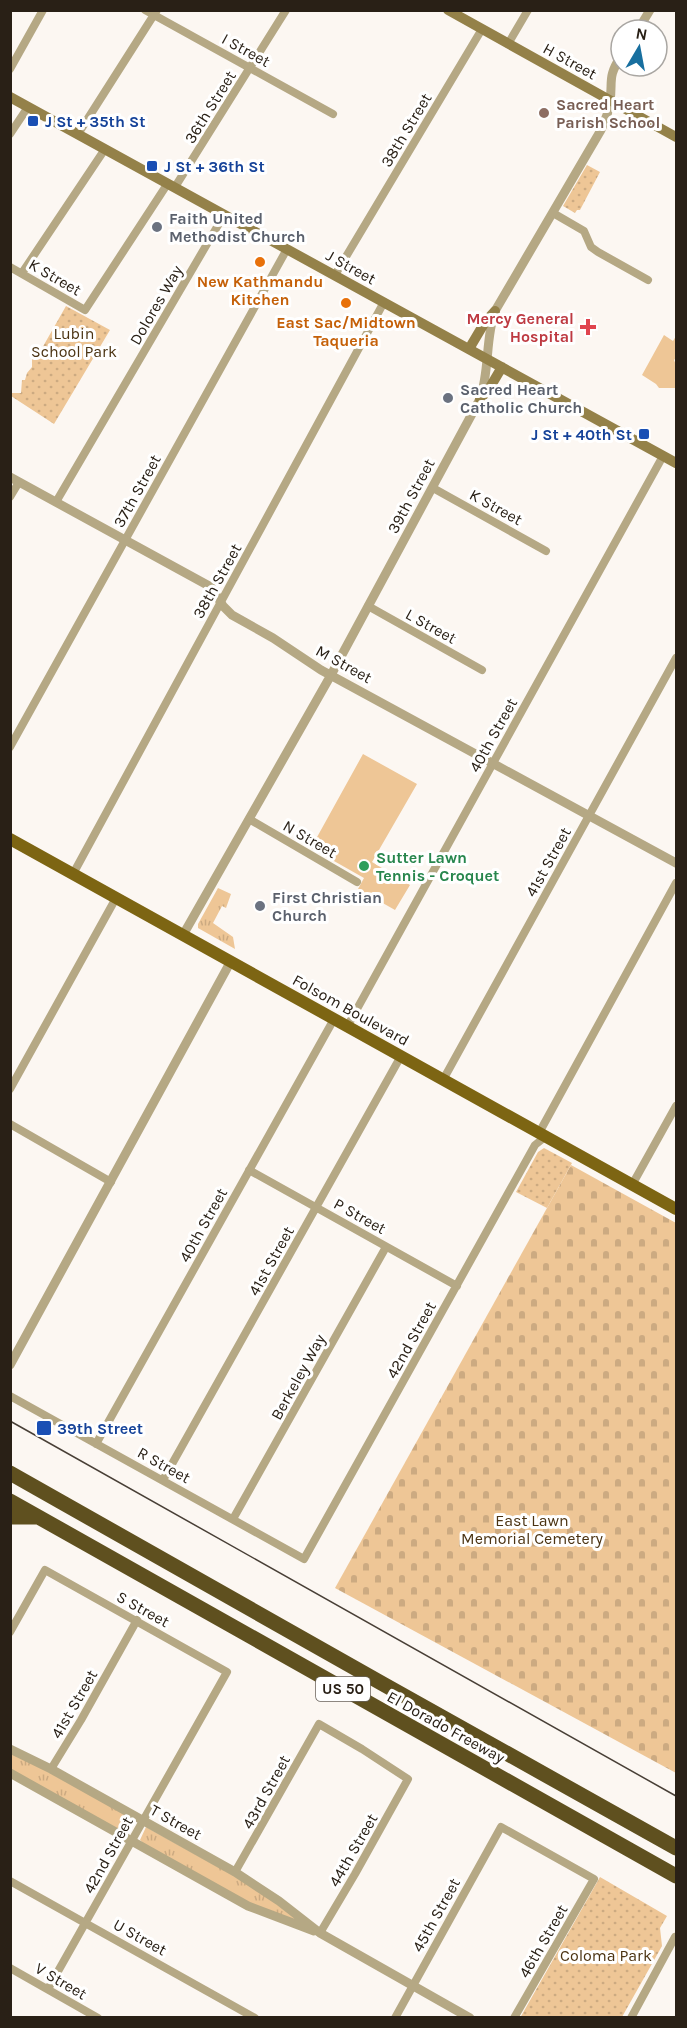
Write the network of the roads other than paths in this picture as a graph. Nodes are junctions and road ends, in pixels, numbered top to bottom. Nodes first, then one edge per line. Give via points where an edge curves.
1 (43, 10) edge
2 (146, 10) edge
3 (286, 10) edge
4 (448, 10) edge
5 (528, 10) edge
6 (156, 13) edge
7 (482, 29) junction
8 (508, 44) junction
9 (10, 69) edge
10 (250, 69) junction
11 (612, 78) edge
12 (10, 97) edge
13 (610, 101) junction
14 (28, 107) junction
15 (333, 114) dead end
16 (10, 134) edge
17 (78, 134) junction
18 (676, 137) edge
19 (105, 149) junction
20 (171, 185) junction
21 (553, 213) junction
22 (225, 215) junction
23 (286, 249) junction
24 (10, 267) edge
25 (22, 273) junction
26 (335, 275) junction
27 (648, 280) dead end
28 (384, 302) junction
29 (85, 310) joint
30 (495, 311) junction
31 (469, 349) junction
32 (487, 359) junction
33 (502, 367) junction
34 (480, 399) junction
35 (663, 456) junction
36 (676, 463) edge
37 (15, 479) edge
38 (433, 488) junction
39 (10, 497) edge
40 (56, 502) junction
41 (125, 540) junction
42 (546, 551) dead end
43 (221, 602) junction
44 (368, 606) junction
45 (676, 658) edge
46 (482, 670) dead end
47 (331, 675) junction
48 (10, 747) edge
49 (493, 762) junction
50 (590, 815) junction
51 (249, 819) junction
52 (10, 839) edge
53 (676, 863) edge
54 (73, 874) junction
55 (357, 882) dead end
56 (676, 883) edge
57 (116, 898) junction
58 (183, 935) junction
59 (231, 961) junction
60 (334, 1020) junction
61 (347, 1027) junction
62 (401, 1056) junction
63 (443, 1080) junction
64 (10, 1089) edge
65 (676, 1106) edge
66 (10, 1124) edge
67 (542, 1135) junction
68 (249, 1170) junction
69 (111, 1182) junction
70 (632, 1185) junction
71 (316, 1208) junction
72 (676, 1209) edge
73 (386, 1247) junction
74 (457, 1286) junction
75 (10, 1365) edge
76 (10, 1396) edge
77 (96, 1444) junction
78 (10, 1468) edge
79 (10, 1473) edge
80 (163, 1480) junction
81 (36, 1486) junction
82 (10, 1501) edge
83 (10, 1517) edge
84 (39, 1517) junction
85 (233, 1520) junction
86 (304, 1559) joint
87 (137, 1620) junction
88 (10, 1632) edge
89 (227, 1672) joint
90 (10, 1749) edge
91 (51, 1769) junction
92 (10, 1773) edge
93 (408, 1779) joint
94 (142, 1821) junction
95 (131, 1841) junction
96 (676, 1848) edge
97 (235, 1872) junction
98 (676, 1876) edge
99 (594, 1879) joint
100 (10, 1881) edge
101 (87, 1923) junction
102 (320, 1933) junction
103 (675, 1937) dead end
104 (10, 1968) edge
105 (412, 1985) junction
106 (48, 1989) junction
107 (98, 2018) edge
108 (255, 2018) edge
109 (394, 2018) edge
110 (470, 2018) edge
111 (514, 2018) edge
112 (632, 2018) edge

1 - 9 street
2 - 6 street, I Street
3 - 10 street, 36th Street
4 - 7 main road, H Street
5 - 8 street
6 - 10 street, I Street
6 - 17 street
7 - 8 main road, H Street
7 - 26 street, 38th Street
8 - 13 main road, H Street
10 - 15 street, I Street
10 - 20 street, 36th Street
11 - 13 street, 39th Street
12 - 14 main road, J Street
13 - 18 main road, H Street
13 - 21 street, 39th Street via 601,130
14 - 16 street
14 - 17 main road, J Street
17 - 19 main road, J Street
19 - 20 main road, J Street
19 - 25 street
20 - 22 main road, J Street
20 - 29 street, 36th Street
21 - 27 street via 584,231 591,247 598,252
21 - 30 street, 39th Street
22 - 23 main road, J Street
22 - 40 street, Dolores Way
23 - 26 main road, J Street
23 - 41 street, 37th Street
24 - 25 street, K Street
25 - 29 street, K Street
26 - 28 main road, J Street
28 - 31 main road, J Street
28 - 43 street, 38th Street
30 - 31 main road
30 - 32 street, 39th Street
31 - 32 main road, J Street
32 - 33 main road, J Street
32 - 34 street, 39th Street
33 - 34 main road
33 - 35 main road, J Street
34 - 38 street, 39th Street
35 - 36 main road, J Street
35 - 49 street, 40th Street
37 - 39 street
37 - 40 street, M Street
38 - 42 street, K Street
38 - 44 street, 39th Street
40 - 41 street, M Street
41 - 43 street, M Street via 211,587
41 - 48 street, 37th Street
43 - 47 street, M Street via 232,615
43 - 54 street, 38th Street
44 - 46 street, L Street
44 - 47 street, 39th Street
45 - 50 street, 41st Street
47 - 49 street, M Street
47 - 51 street, 39th Street
49 - 50 street, M Street
49 - 61 street, 40th Street
50 - 53 street, M Street
50 - 63 street, 41st Street
51 - 55 street, N Street
51 - 58 street, 39th Street
52 - 54 main road, Folsom Boulevard
54 - 57 main road, Folsom Boulevard
56 - 67 street, 42nd Street
57 - 58 main road, Folsom Boulevard
57 - 64 street
58 - 59 main road, Folsom Boulevard
59 - 60 main road, Folsom Boulevard
59 - 69 street
60 - 61 main road, Folsom Boulevard
60 - 68 street, 40th Street
61 - 62 main road, Folsom Boulevard
62 - 63 main road, Folsom Boulevard
62 - 71 street, 41st Street
63 - 67 main road, Folsom Boulevard
65 - 70 street
66 - 69 street
67 - 70 main road, Folsom Boulevard
67 - 74 street, 42nd Street
68 - 71 street, P Street
68 - 77 street, 40th Street
69 - 75 street
70 - 72 main road, Folsom Boulevard
71 - 73 street, P Street
71 - 80 street, 41st Street
73 - 74 street, P Street
73 - 85 street, Berkeley Way
74 - 86 street, 42nd Street
76 - 77 street, R Street
77 - 80 street, R Street
78 - 81 highway
79 - 81 highway, El Dorado Freeway / US 50
80 - 85 street, R Street
81 - 96 highway, El Dorado Freeway / US 50
82 - 84 highway, El Dorado Freeway / US 50
83 - 84 highway
84 - 98 highway, El Dorado Freeway / US 50
85 - 86 street, R Street
87 - 88 street, S Street via 45,1570
87 - 89 street, S Street
87 - 91 street, 41st Street
89 - 94 street, 42nd Street
90 - 91 street, T Street
91 - 94 street, T Street
92 - 95 street, T Street
93 - 97 street, 43rd Street via 319,1724
93 - 102 street, 44th Street
94 - 95 street, 42nd Street
94 - 97 street, T Street
95 - 101 street, 42nd Street
95 - 102 street, T Street via 248,1906
97 - 102 street, T Street
99 - 105 street, 45th Street via 501,1827
99 - 111 street, 46th Street
100 - 101 street, U Street
101 - 106 street, 42nd Street
101 - 108 street, U Street
102 - 105 street, T Street
103 - 112 street
104 - 106 street, V Street
105 - 109 street, 45th Street
105 - 110 street, T Street
106 - 107 street, V Street

